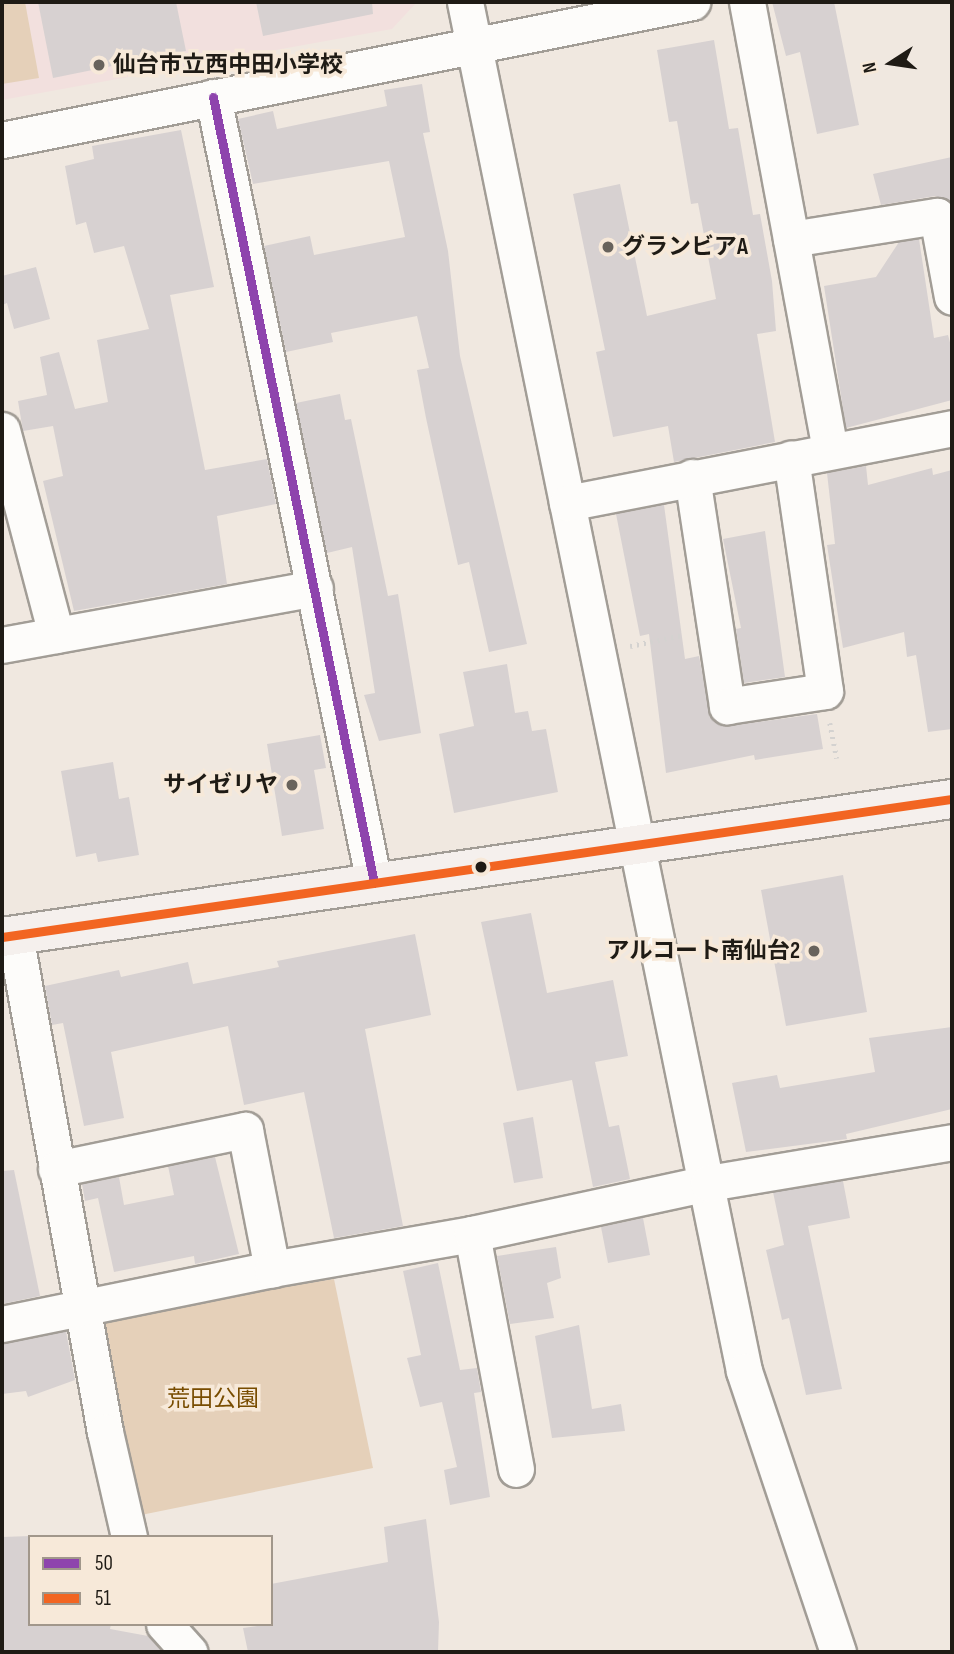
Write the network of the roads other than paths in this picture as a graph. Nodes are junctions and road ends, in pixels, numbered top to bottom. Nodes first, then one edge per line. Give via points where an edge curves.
1 (465, 2) edge
2 (692, 2) edge
3 (747, 2) edge
4 (474, 44) junction
5 (212, 97) junction
6 (2, 140) edge
7 (791, 239) junction
8 (952, 297) edge
9 (952, 428) edge
10 (2, 430) edge
11 (830, 450) junction
12 (791, 458) junction
13 (692, 478) junction
14 (567, 503) junction
15 (315, 588) junction
16 (56, 635) junction
17 (2, 645) edge
18 (952, 799) edge
19 (636, 846) junction
20 (374, 883) junction
21 (8, 936) edge
22 (952, 1142) edge
23 (56, 1169) junction
24 (708, 1183) junction
25 (472, 1234) junction
26 (272, 1269) junction
27 (82, 1308) junction
28 (2, 1324) edge
29 (516, 1469) dead end
30 (129, 1535) edge
31 (162, 1626) edge
32 (165, 1626) edge
33 (152, 1652) edge
34 (189, 1652) edge
35 (838, 1652) edge

1 - 4 street
2 - 4 street
3 - 7 street
4 - 5 street
4 - 14 street
5 - 6 street
5 - 15 street
7 - 8 street via 937,216
7 - 11 street
9 - 11 street
10 - 16 street
11 - 12 street
12 - 13 street
12 - 13 street via 825,691 727,706
13 - 14 street
14 - 19 street
15 - 16 street
15 - 20 street
16 - 17 street
18 - 19 main road
19 - 20 main road
19 - 24 street
20 - 21 main road
21 - 23 street
22 - 24 street
23 - 26 street via 245,1130
23 - 27 street
24 - 25 street
24 - 35 street via 744,1371
25 - 26 street
25 - 29 street
26 - 27 street
27 - 28 street
27 - 30 street
31 - 33 street
32 - 34 street

